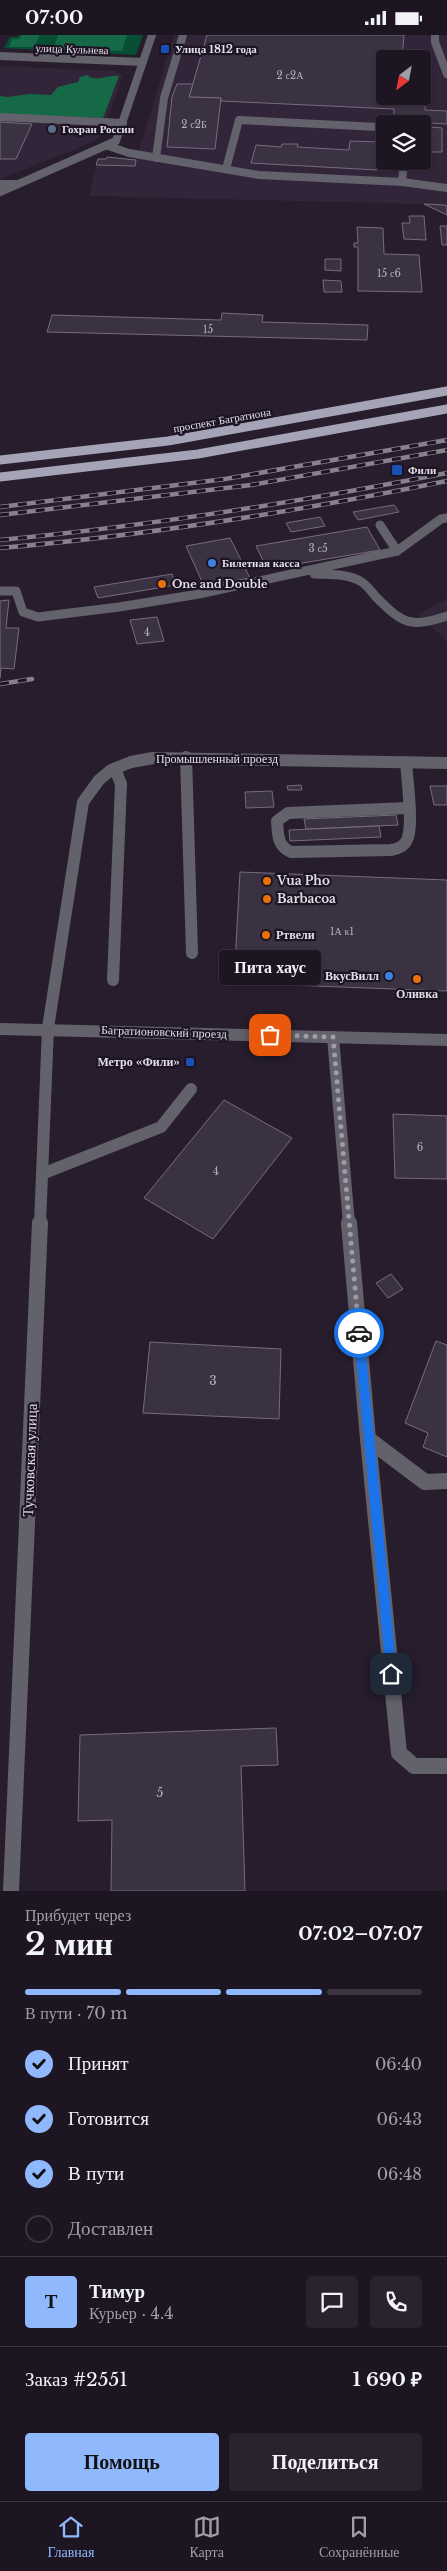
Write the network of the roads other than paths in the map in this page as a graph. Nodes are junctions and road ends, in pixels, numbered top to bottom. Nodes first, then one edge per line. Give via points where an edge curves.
1 (152, 35) edge
2 (183, 35) edge
3 (435, 35) edge
4 (0, 56) edge
5 (143, 62) junction
6 (447, 74) edge
7 (0, 117) edge
8 (123, 123) junction
9 (376, 127) edge
10 (108, 146) junction
11 (156, 158) junction
12 (226, 169) junction
13 (403, 170) edge
14 (402, 182) junction
15 (15, 184) junction
16 (0, 185) edge
17 (447, 188) edge
18 (0, 192) edge
19 (447, 391) edge
20 (447, 409) edge
21 (0, 460) edge
22 (0, 477) edge
23 (447, 518) edge
24 (380, 525) dead end
25 (397, 551) junction
26 (296, 573) junction
27 (0, 591) edge
28 (447, 616) edge
29 (186, 757) junction
30 (406, 761) junction
31 (447, 763) edge
32 (115, 769) junction
33 (408, 808) junction
34 (192, 953) dead end
35 (112, 981) dead end
36 (0, 1029) edge
37 (48, 1029) junction
38 (333, 1037) junction
39 (447, 1041) edge
40 (191, 1089) dead end
41 (42, 1174) junction
42 (368, 1439) junction
43 (447, 1481) edge
44 (447, 1766) edge
45 (11, 1891) edge

1 - 5 street
2 - 11 street via 164,98
3 - 6 street
4 - 5 street, улица Кульнева
5 - 8 street
7 - 8 street
8 - 10 street via 118,138
9 - 12 street via 240,120
10 - 11 street
10 - 15 street
11 - 12 street
12 - 14 street via 259,175
13 - 14 street
14 - 17 street
15 - 16 street
15 - 18 street
19 - 21 main road, проспект Багратиона via 184,439
20 - 22 main road via 198,454
23 - 25 street
24 - 25 street
25 - 26 street
26 - 27 street via 184,598 39,616 25,613 20,608 16,591
26 - 28 street via 351,577 362,582 405,623 423,625
29 - 30 street, Промышленный проезд
29 - 32 street, Промышленный проезд via 143,759
29 - 34 street
30 - 31 street, Промышленный проезд
30 - 33 street
32 - 35 street via 121,784
32 - 37 street, Промышленный проезд via 103,776 83,802
33 - 33 street via 407,843 391,850 292,853 279,844 277,821 288,813
36 - 37 street, Багратионовский проезд
37 - 38 street, Багратионовский проезд
37 - 41 street, Тучковская улица
38 - 39 street, Багратионовский проезд
38 - 42 street
40 - 41 street via 161,1127
41 - 45 street, Тучковская улица
42 - 43 street via 425,1482
42 - 44 street via 399,1753 414,1766

